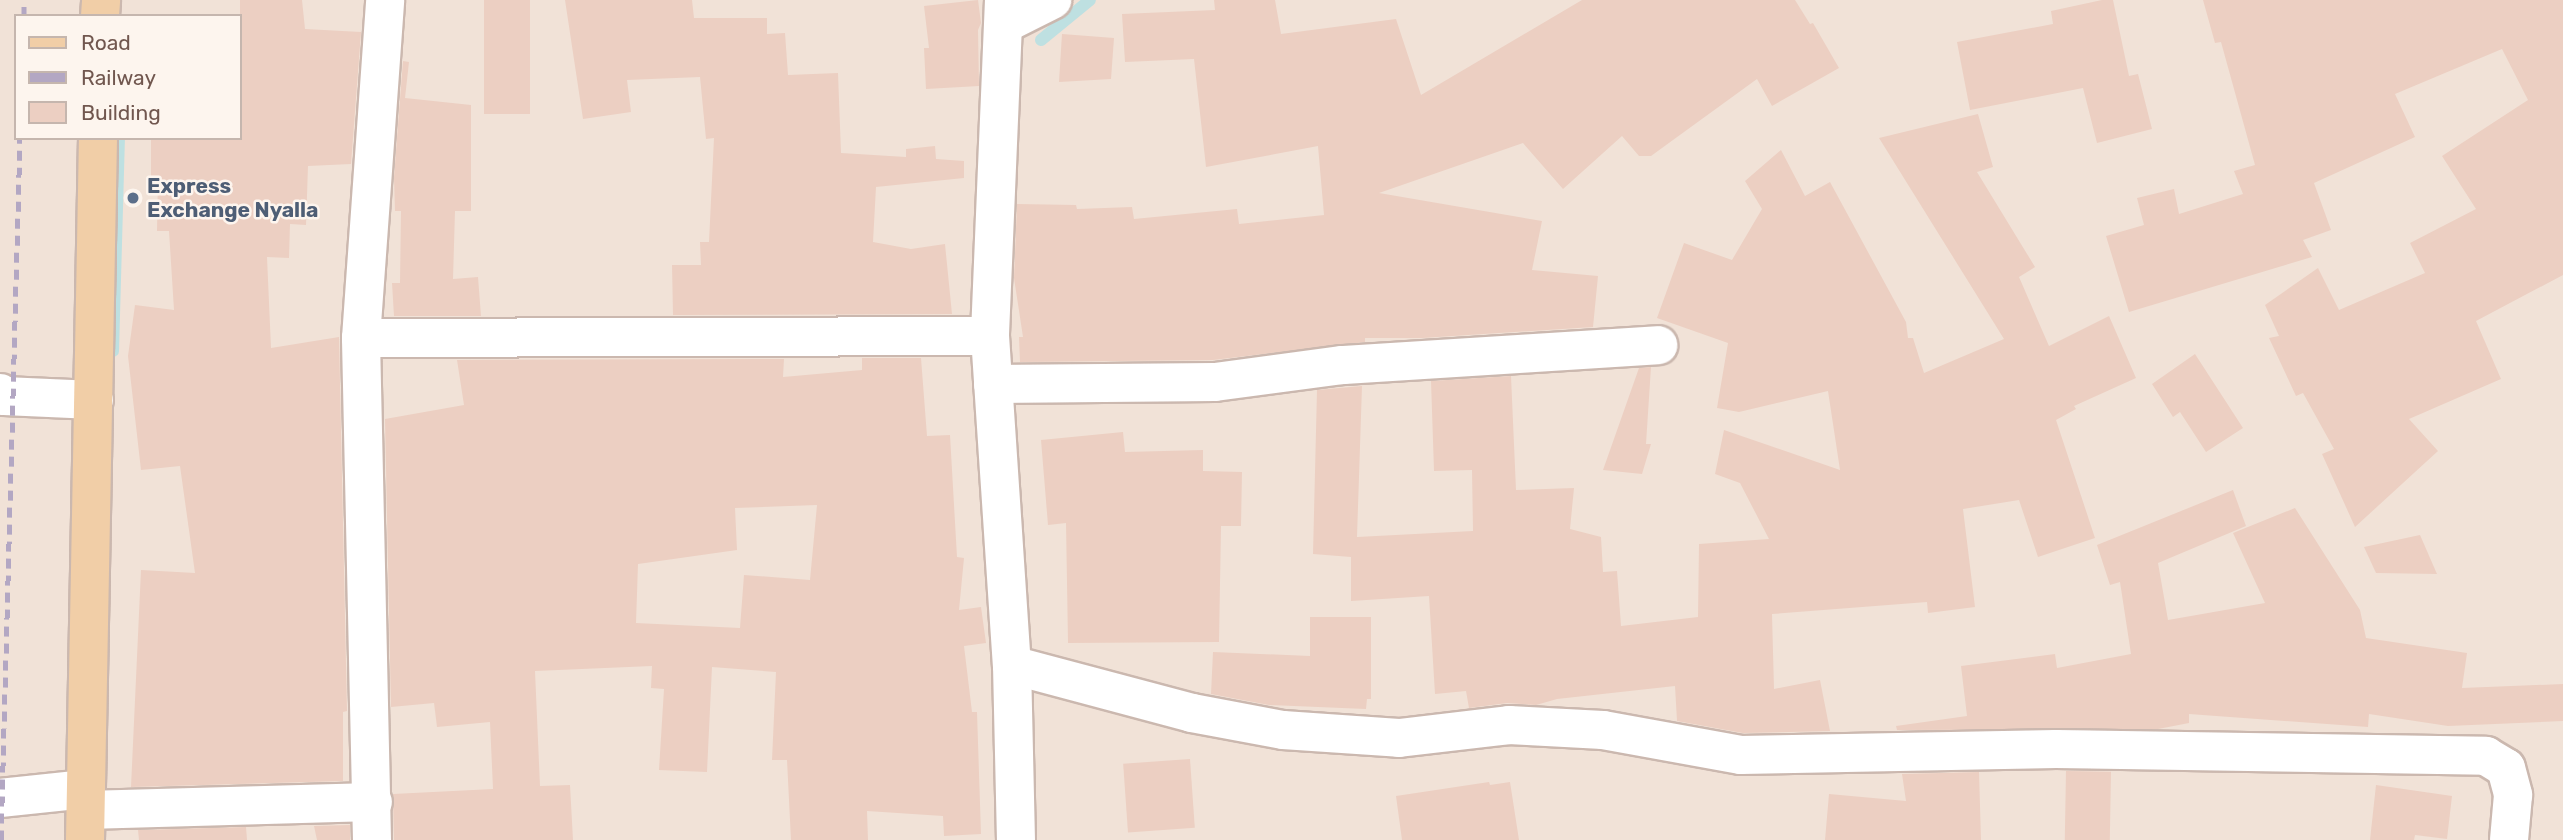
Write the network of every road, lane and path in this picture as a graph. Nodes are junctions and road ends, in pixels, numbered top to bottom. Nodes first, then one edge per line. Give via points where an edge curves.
1 (385, 0) edge
2 (1052, 0) edge
3 (1004, 12) edge
4 (98, 140) edge
5 (990, 335) junction
6 (361, 338) junction
7 (1658, 345) dead end
8 (993, 384) junction
9 (0, 393) edge
10 (94, 400) junction
11 (1012, 665) junction
12 (0, 798) edge
13 (373, 802) junction
14 (86, 813) edge
15 (372, 840) edge
16 (1016, 840) edge
17 (2509, 840) edge

1 - 6 street
2 - 3 street
3 - 5 street
4 - 10 main road
5 - 6 street
5 - 8 street
6 - 13 street
7 - 8 street via 1343,365 1215,382
8 - 11 street
9 - 10 street
10 - 14 main road
11 - 16 street
11 - 17 street via 1192,713 1270,728 1398,738 1509,725 1603,730 1741,755 2056,749 2486,755 2506,768 2513,796
12 - 14 street
13 - 14 street
13 - 15 street

